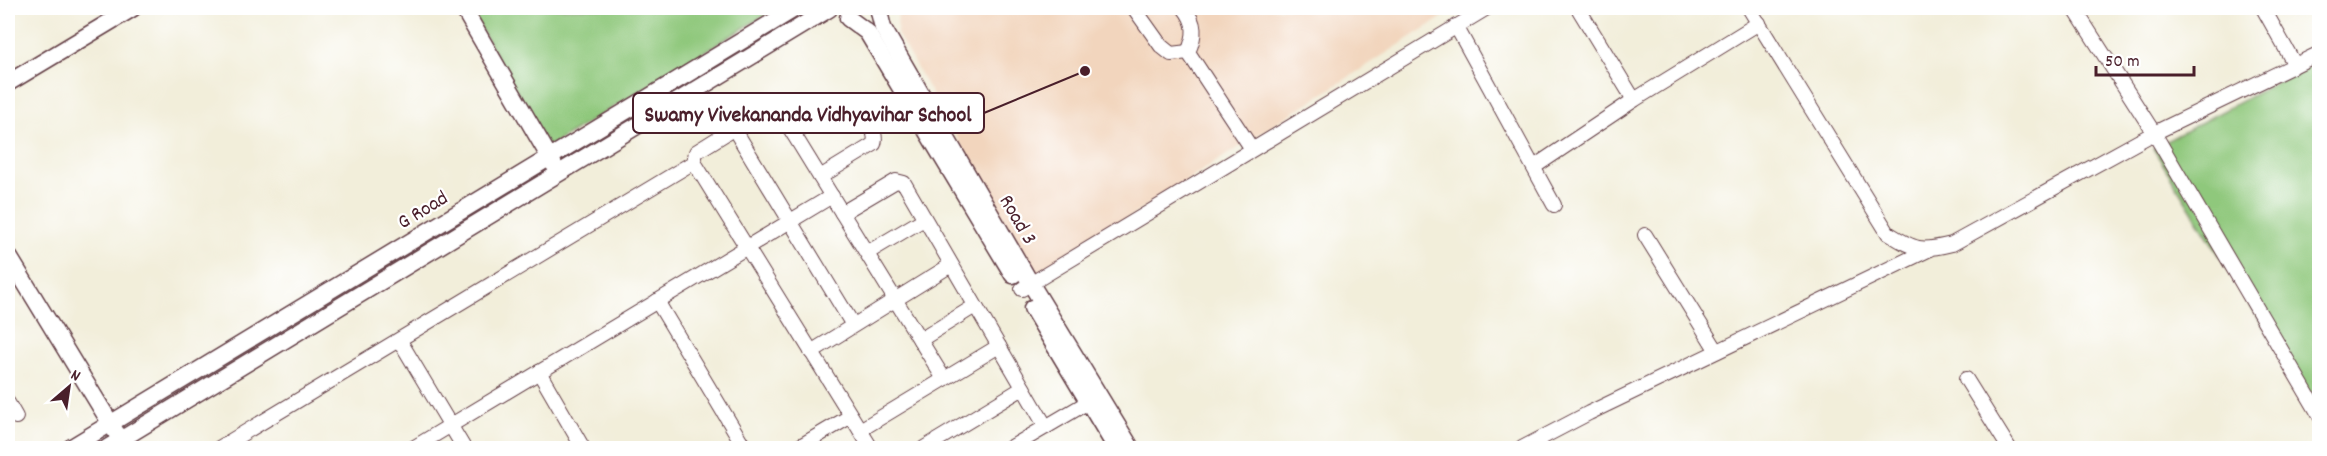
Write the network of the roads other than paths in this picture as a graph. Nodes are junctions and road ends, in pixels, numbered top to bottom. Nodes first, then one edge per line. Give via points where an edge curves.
1 (133, 8) edge
2 (463, 8) edge
3 (796, 8) edge
4 (828, 8) edge
5 (873, 8) edge
6 (878, 8) edge
7 (1134, 8) edge
8 (1185, 8) edge
9 (1487, 8) edge
10 (1578, 8) edge
11 (1749, 8) edge
12 (2074, 8) edge
13 (2264, 8) edge
14 (848, 18) junction
15 (1759, 23) junction
16 (1456, 26) junction
17 (1188, 52) junction
18 (2319, 53) edge
19 (2295, 65) junction
20 (8, 83) edge
21 (1634, 100) junction
22 (733, 127) junction
23 (793, 133) junction
24 (2154, 133) junction
25 (1252, 149) junction
26 (549, 158) junction
27 (694, 162) junction
28 (1534, 168) junction
29 (558, 174) junction
30 (820, 177) junction
31 (832, 196) junction
32 (1554, 205) dead end
33 (842, 213) junction
34 (924, 219) junction
35 (790, 221) junction
36 (1645, 235) dead end
37 (747, 247) junction
38 (1928, 250) junction
39 (867, 253) junction
40 (8, 255) edge
41 (951, 265) junction
42 (1026, 287) junction
43 (895, 299) junction
44 (657, 301) junction
45 (975, 306) junction
46 (853, 325) junction
47 (920, 340) junction
48 (400, 341) junction
49 (999, 346) junction
50 (1717, 351) junction
51 (812, 352) junction
52 (539, 372) junction
53 (944, 379) junction
54 (1966, 379) dead end
55 (1023, 388) junction
56 (1094, 399) junction
57 (8, 403) edge
58 (851, 416) junction
59 (2319, 416) edge
60 (16, 417) dead end
61 (111, 424) junction
62 (451, 426) junction
63 (1046, 427) junction
64 (860, 430) junction
65 (114, 444) edge
66 (70, 448) edge
67 (219, 448) edge
68 (413, 448) edge
69 (464, 448) edge
70 (583, 448) edge
71 (746, 448) edge
72 (797, 448) edge
73 (871, 448) edge
74 (924, 448) edge
75 (1010, 448) edge
76 (1116, 448) edge
77 (1131, 448) edge
78 (1522, 448) edge
79 (2009, 448) edge

1 - 20 street
2 - 26 street
3 - 26 street, G Road
4 - 14 street, Road 3
4 - 29 street, G Road
5 - 14 street via 859,17
6 - 42 street, Road 3 via 883,28
7 - 17 street via 1161,46 1171,54
8 - 17 street via 1195,29
9 - 16 street
10 - 21 street
11 - 15 street
12 - 24 street
13 - 19 street
14 - 42 street, Road 3 via 867,32
15 - 21 street
15 - 38 street via 1888,233 1910,246
16 - 25 street
16 - 28 street
17 - 25 street
18 - 19 street
19 - 24 street
21 - 28 street
22 - 23 street via 771,107 780,112
22 - 27 street via 696,152
22 - 35 street
23 - 30 street
23 - 30 street via 845,102 858,107 863,115 875,135 874,144
24 - 38 street via 1952,244
24 - 59 street
25 - 42 street
26 - 29 street
26 - 61 street, G Road
27 - 37 street
27 - 48 street
28 - 32 street
29 - 65 street, G Road
30 - 31 street
31 - 33 street
31 - 35 street
33 - 34 street via 900,181
33 - 39 street
34 - 39 street
34 - 41 street
35 - 37 street
35 - 46 street
36 - 50 street
37 - 44 street
37 - 51 street
38 - 50 street
39 - 43 street
40 - 61 street
41 - 43 street
41 - 45 street
42 - 56 street, Road 3
43 - 46 street
43 - 47 street
44 - 52 street
44 - 71 street
45 - 47 street
45 - 49 street
46 - 51 street
47 - 53 street
48 - 62 street
48 - 67 street
49 - 53 street
49 - 55 street
50 - 78 street
51 - 58 street
52 - 62 street
52 - 70 street
53 - 64 street
54 - 79 street
55 - 63 street
55 - 74 street
56 - 63 street
56 - 76 street, Road 3
56 - 77 street, Road 3
57 - 60 street
58 - 64 street
58 - 72 street
61 - 65 street
61 - 66 street, G Road
62 - 68 street
62 - 69 street
63 - 75 street
64 - 73 street

